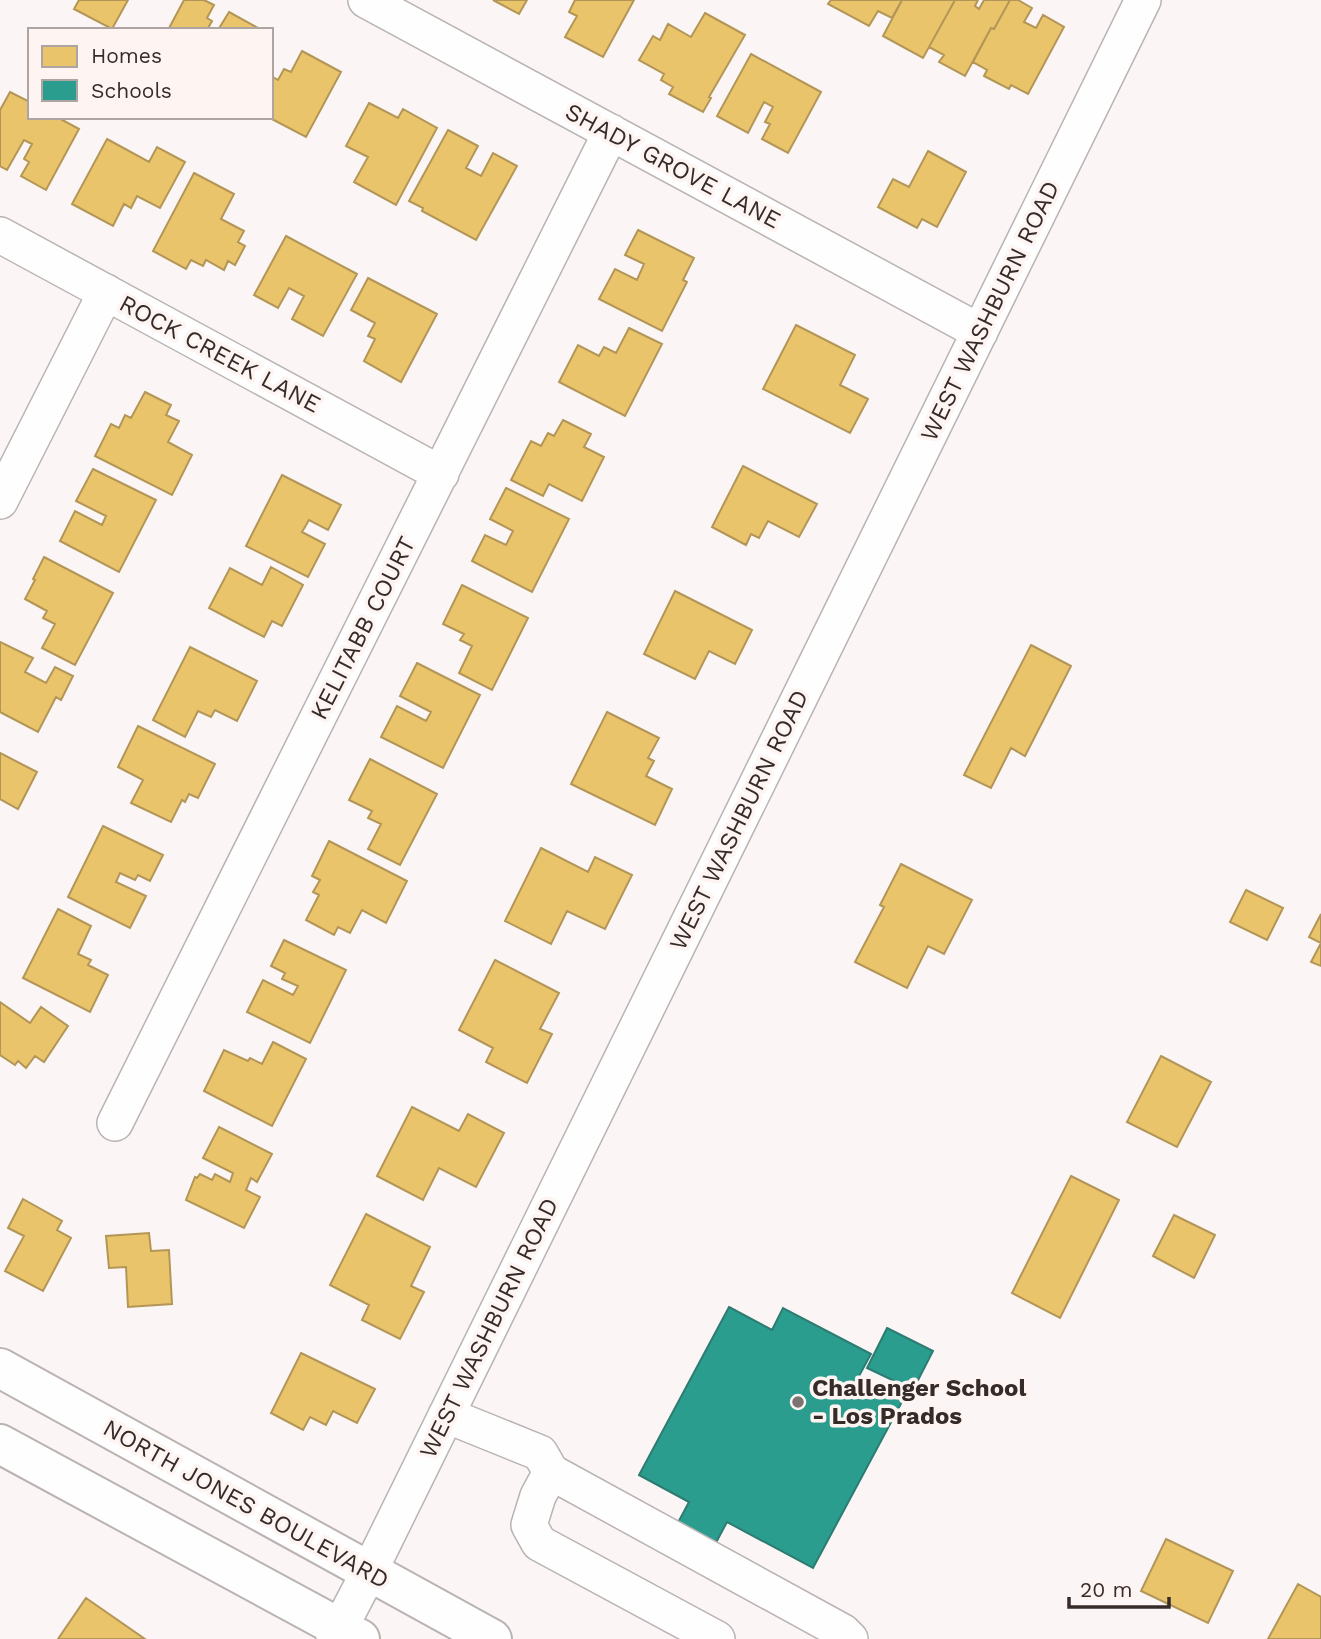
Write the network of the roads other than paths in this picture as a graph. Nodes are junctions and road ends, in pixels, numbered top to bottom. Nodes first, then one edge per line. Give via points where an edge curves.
1 (366, 0) edge
2 (1143, 0) edge
3 (611, 132) junction
4 (0, 235) edge
5 (106, 292) junction
6 (980, 332) junction
7 (440, 474) junction
8 (0, 501) edge
9 (115, 1123) dead end
10 (0, 1368) edge
11 (446, 1415) junction
12 (0, 1444) edge
13 (551, 1472) junction
14 (369, 1572) junction
15 (345, 1636) edge
16 (492, 1639) edge
17 (717, 1639) edge
18 (850, 1639) edge

1 - 3 street, SHADY GROVE LANE
2 - 6 street, WEST WASHBURN ROAD
3 - 6 street, SHADY GROVE LANE
3 - 7 street, KELITABB COURT
4 - 5 street, ROCK CREEK LANE
5 - 7 street, ROCK CREEK LANE
5 - 8 street
6 - 11 street, WEST WASHBURN ROAD
7 - 9 street, KELITABB COURT
10 - 14 main road, NORTH JONES BOULEVARD
11 - 13 street via 540,1453
11 - 14 street, WEST WASHBURN ROAD
12 - 15 main road
13 - 17 street via 529,1525 539,1543
13 - 18 street
14 - 15 street, WEST WASHBURN ROAD
14 - 16 main road, NORTH JONES BOULEVARD

